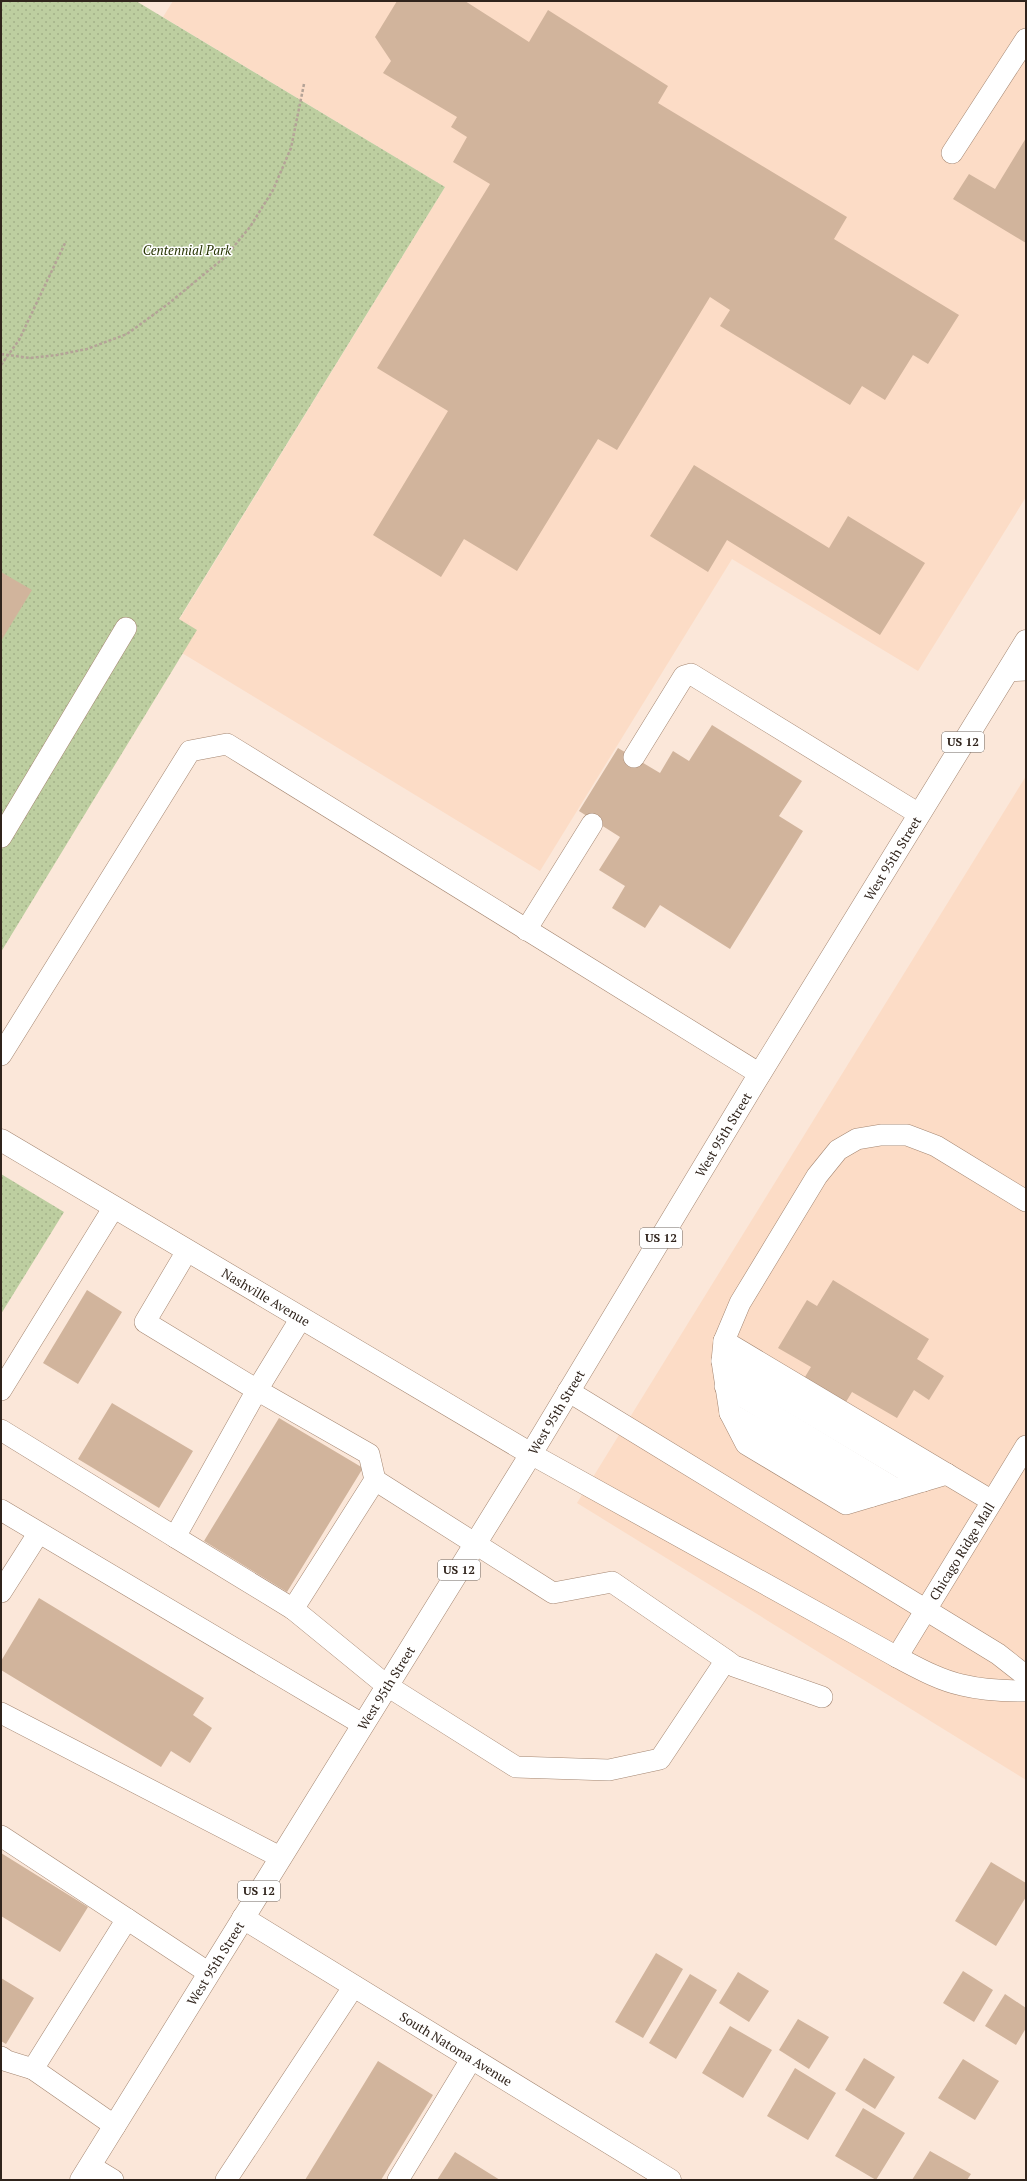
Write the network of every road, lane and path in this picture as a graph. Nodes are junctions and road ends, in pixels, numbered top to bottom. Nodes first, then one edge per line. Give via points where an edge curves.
1 (1026, 39) edge
2 (304, 84) dead end
3 (952, 152) dead end
4 (66, 241) dead end
5 (1, 354) edge
6 (8, 355) junction
7 (1, 365) edge
8 (126, 628) dead end
9 (1026, 641) edge
10 (1017, 670) edge
11 (634, 757) dead end
12 (919, 814) junction
13 (592, 824) dead end
14 (1, 837) edge
15 (526, 930) junction
16 (1, 1056) edge
17 (760, 1074) junction
18 (1, 1140) edge
19 (1026, 1201) edge
20 (114, 1207) junction
21 (187, 1251) junction
22 (302, 1318) junction
23 (723, 1351) junction
24 (725, 1386) junction
25 (1, 1390) edge
26 (257, 1390) junction
27 (568, 1391) junction
28 (1, 1430) edge
29 (1026, 1446) edge
30 (531, 1454) junction
31 (947, 1474) junction
32 (375, 1480) junction
33 (923, 1482) junction
34 (896, 1489) junction
35 (992, 1501) junction
36 (1, 1510) edge
37 (38, 1534) junction
38 (174, 1537) junction
39 (475, 1544) junction
40 (1, 1592) edge
41 (293, 1609) junction
42 (926, 1610) junction
43 (897, 1657) junction
44 (726, 1660) junction
45 (1026, 1676) edge
46 (386, 1685) junction
47 (1026, 1691) edge
48 (822, 1697) dead end
49 (1, 1713) edge
50 (362, 1724) junction
51 (1, 1836) edge
52 (280, 1857) junction
53 (243, 1918) junction
54 (127, 1919) junction
55 (209, 1972) junction
56 (354, 1986) junction
57 (1, 2057) edge
58 (472, 2058) junction
59 (33, 2069) junction
60 (114, 2126) junction
61 (86, 2173) edge
62 (113, 2180) edge
63 (226, 2180) edge
64 (398, 2180) edge
65 (670, 2180) edge

1 - 3 lane
2 - 6 path via 291,148 272,190 250,226 225,256 168,304 127,334 87,349 57,355 30,358
4 - 6 path via 22,334
5 - 6 path
6 - 7 path
8 - 14 lane
9 - 10 main road, West 95th Street / US 12
10 - 12 main road, West 95th Street / US 12
11 - 12 lane via 684,676 691,674
12 - 17 main road, West 95th Street / US 12
13 - 15 lane
15 - 16 lane via 227,744 190,751
15 - 17 lane
17 - 27 main road, West 95th Street / US 12
18 - 20 main road, Nashville Avenue
19 - 23 lane via 936,1146 907,1135 881,1135 857,1139 838,1150 817,1176 740,1303
20 - 21 main road, Nashville Avenue
20 - 25 lane
21 - 22 main road, Nashville Avenue
21 - 26 lane via 145,1322
22 - 26 lane
22 - 30 main road, Nashville Avenue
23 - 24 lane
23 - 31 lane
23 - 33 lane
24 - 34 lane
24 - 34 lane via 730,1413 746,1444 846,1504
26 - 32 lane via 369,1454
26 - 38 lane
27 - 30 main road, West 95th Street / US 12
27 - 42 lane
28 - 38 lane
29 - 35 lane, Chicago Ridge Mall
30 - 39 main road, West 95th Street / US 12
30 - 43 lane
31 - 33 lane
31 - 35 lane
32 - 39 lane
32 - 41 lane
33 - 34 lane
35 - 42 lane, Chicago Ridge Mall
36 - 37 lane
37 - 40 lane
37 - 50 lane
38 - 41 lane
39 - 44 lane via 553,1593 612,1582
39 - 46 main road, West 95th Street / US 12
41 - 46 lane
42 - 43 lane, Chicago Ridge Mall
42 - 45 lane via 998,1654
43 - 47 lane via 962,1686
44 - 46 lane via 660,1759 609,1770 516,1767
44 - 48 lane via 734,1666
46 - 50 main road, West 95th Street / US 12
49 - 52 lane
50 - 52 main road, West 95th Street / US 12
51 - 54 lane
52 - 53 main road, West 95th Street / US 12
53 - 55 main road, West 95th Street / US 12
53 - 56 main road, South Natoma Avenue
54 - 55 lane
54 - 59 lane
55 - 60 main road, West 95th Street / US 12
56 - 58 main road, South Natoma Avenue
56 - 63 lane
57 - 59 lane
58 - 64 lane
58 - 65 main road, South Natoma Avenue
59 - 60 lane
60 - 61 main road, West 95th Street / US 12
61 - 62 lane

